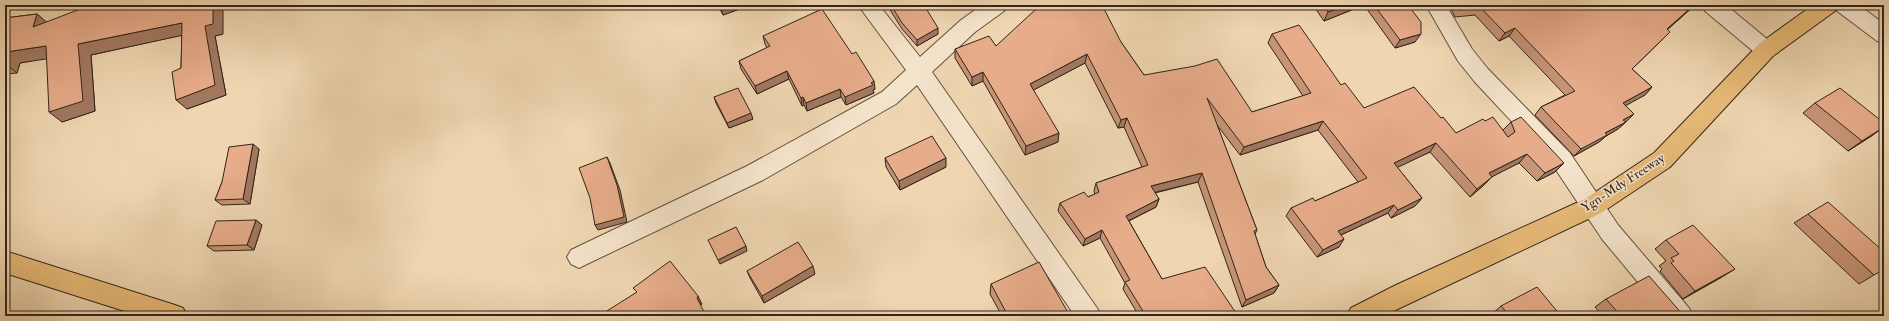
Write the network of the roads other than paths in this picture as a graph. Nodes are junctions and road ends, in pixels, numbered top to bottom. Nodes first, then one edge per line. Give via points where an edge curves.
1 (868, 5) edge
2 (998, 5) edge
3 (1436, 5) edge
4 (1712, 5) edge
5 (1828, 5) edge
6 (1844, 5) edge
7 (1884, 35) edge
8 (1766, 50) junction
9 (920, 72) junction
10 (1593, 206) junction
11 (579, 257) dead end
12 (5, 262) edge
13 (175, 316) edge
14 (1089, 316) edge
15 (1359, 316) edge
16 (1681, 316) edge

1 - 9 street
2 - 9 street via 968,26
3 - 10 street via 1465,55 1562,160
4 - 8 street
5 - 8 main road, Ygn-Mdy Freeway
6 - 7 street
8 - 10 main road, Ygn-Mdy Freeway via 1662,160
9 - 11 street via 889,98 824,136 755,173
9 - 14 street
10 - 15 main road, Ygn-Mdy Freeway
10 - 16 street via 1615,238
12 - 13 main road

